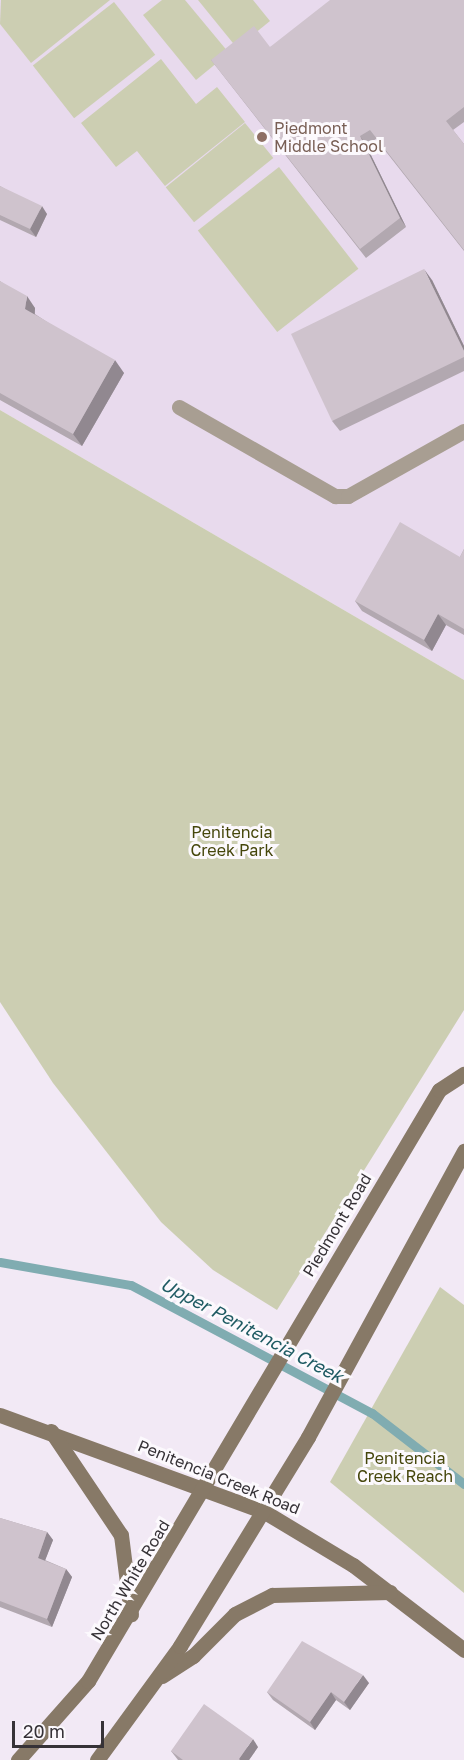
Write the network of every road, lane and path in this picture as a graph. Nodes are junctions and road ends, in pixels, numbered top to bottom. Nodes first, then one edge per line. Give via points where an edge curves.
1 (179, 407) dead end
2 (464, 431) edge
3 (464, 1074) edge
4 (464, 1151) edge
5 (253, 1404) joint
6 (0, 1415) edge
7 (51, 1431) junction
8 (206, 1488) junction
9 (263, 1511) junction
10 (390, 1592) junction
11 (132, 1614) junction
12 (464, 1650) edge
13 (155, 1681) junction
14 (18, 1760) edge
15 (97, 1760) edge

1 - 2 lane via 335,496 348,496
3 - 5 main road, Piedmont Road via 439,1090
4 - 9 main road via 308,1437
5 - 8 main road, North White Road
6 - 7 main road, Penitencia Creek Road
7 - 8 main road, Penitencia Creek Road
7 - 11 main road via 121,1535
8 - 9 main road, Penitencia Creek Road
8 - 11 main road, North White Road
9 - 10 main road, Penitencia Creek Road
9 - 13 main road
10 - 12 main road, Penitencia Creek Road
10 - 13 main road via 272,1595 235,1614 193,1656
11 - 14 main road, North White Road via 88,1681
13 - 15 main road

